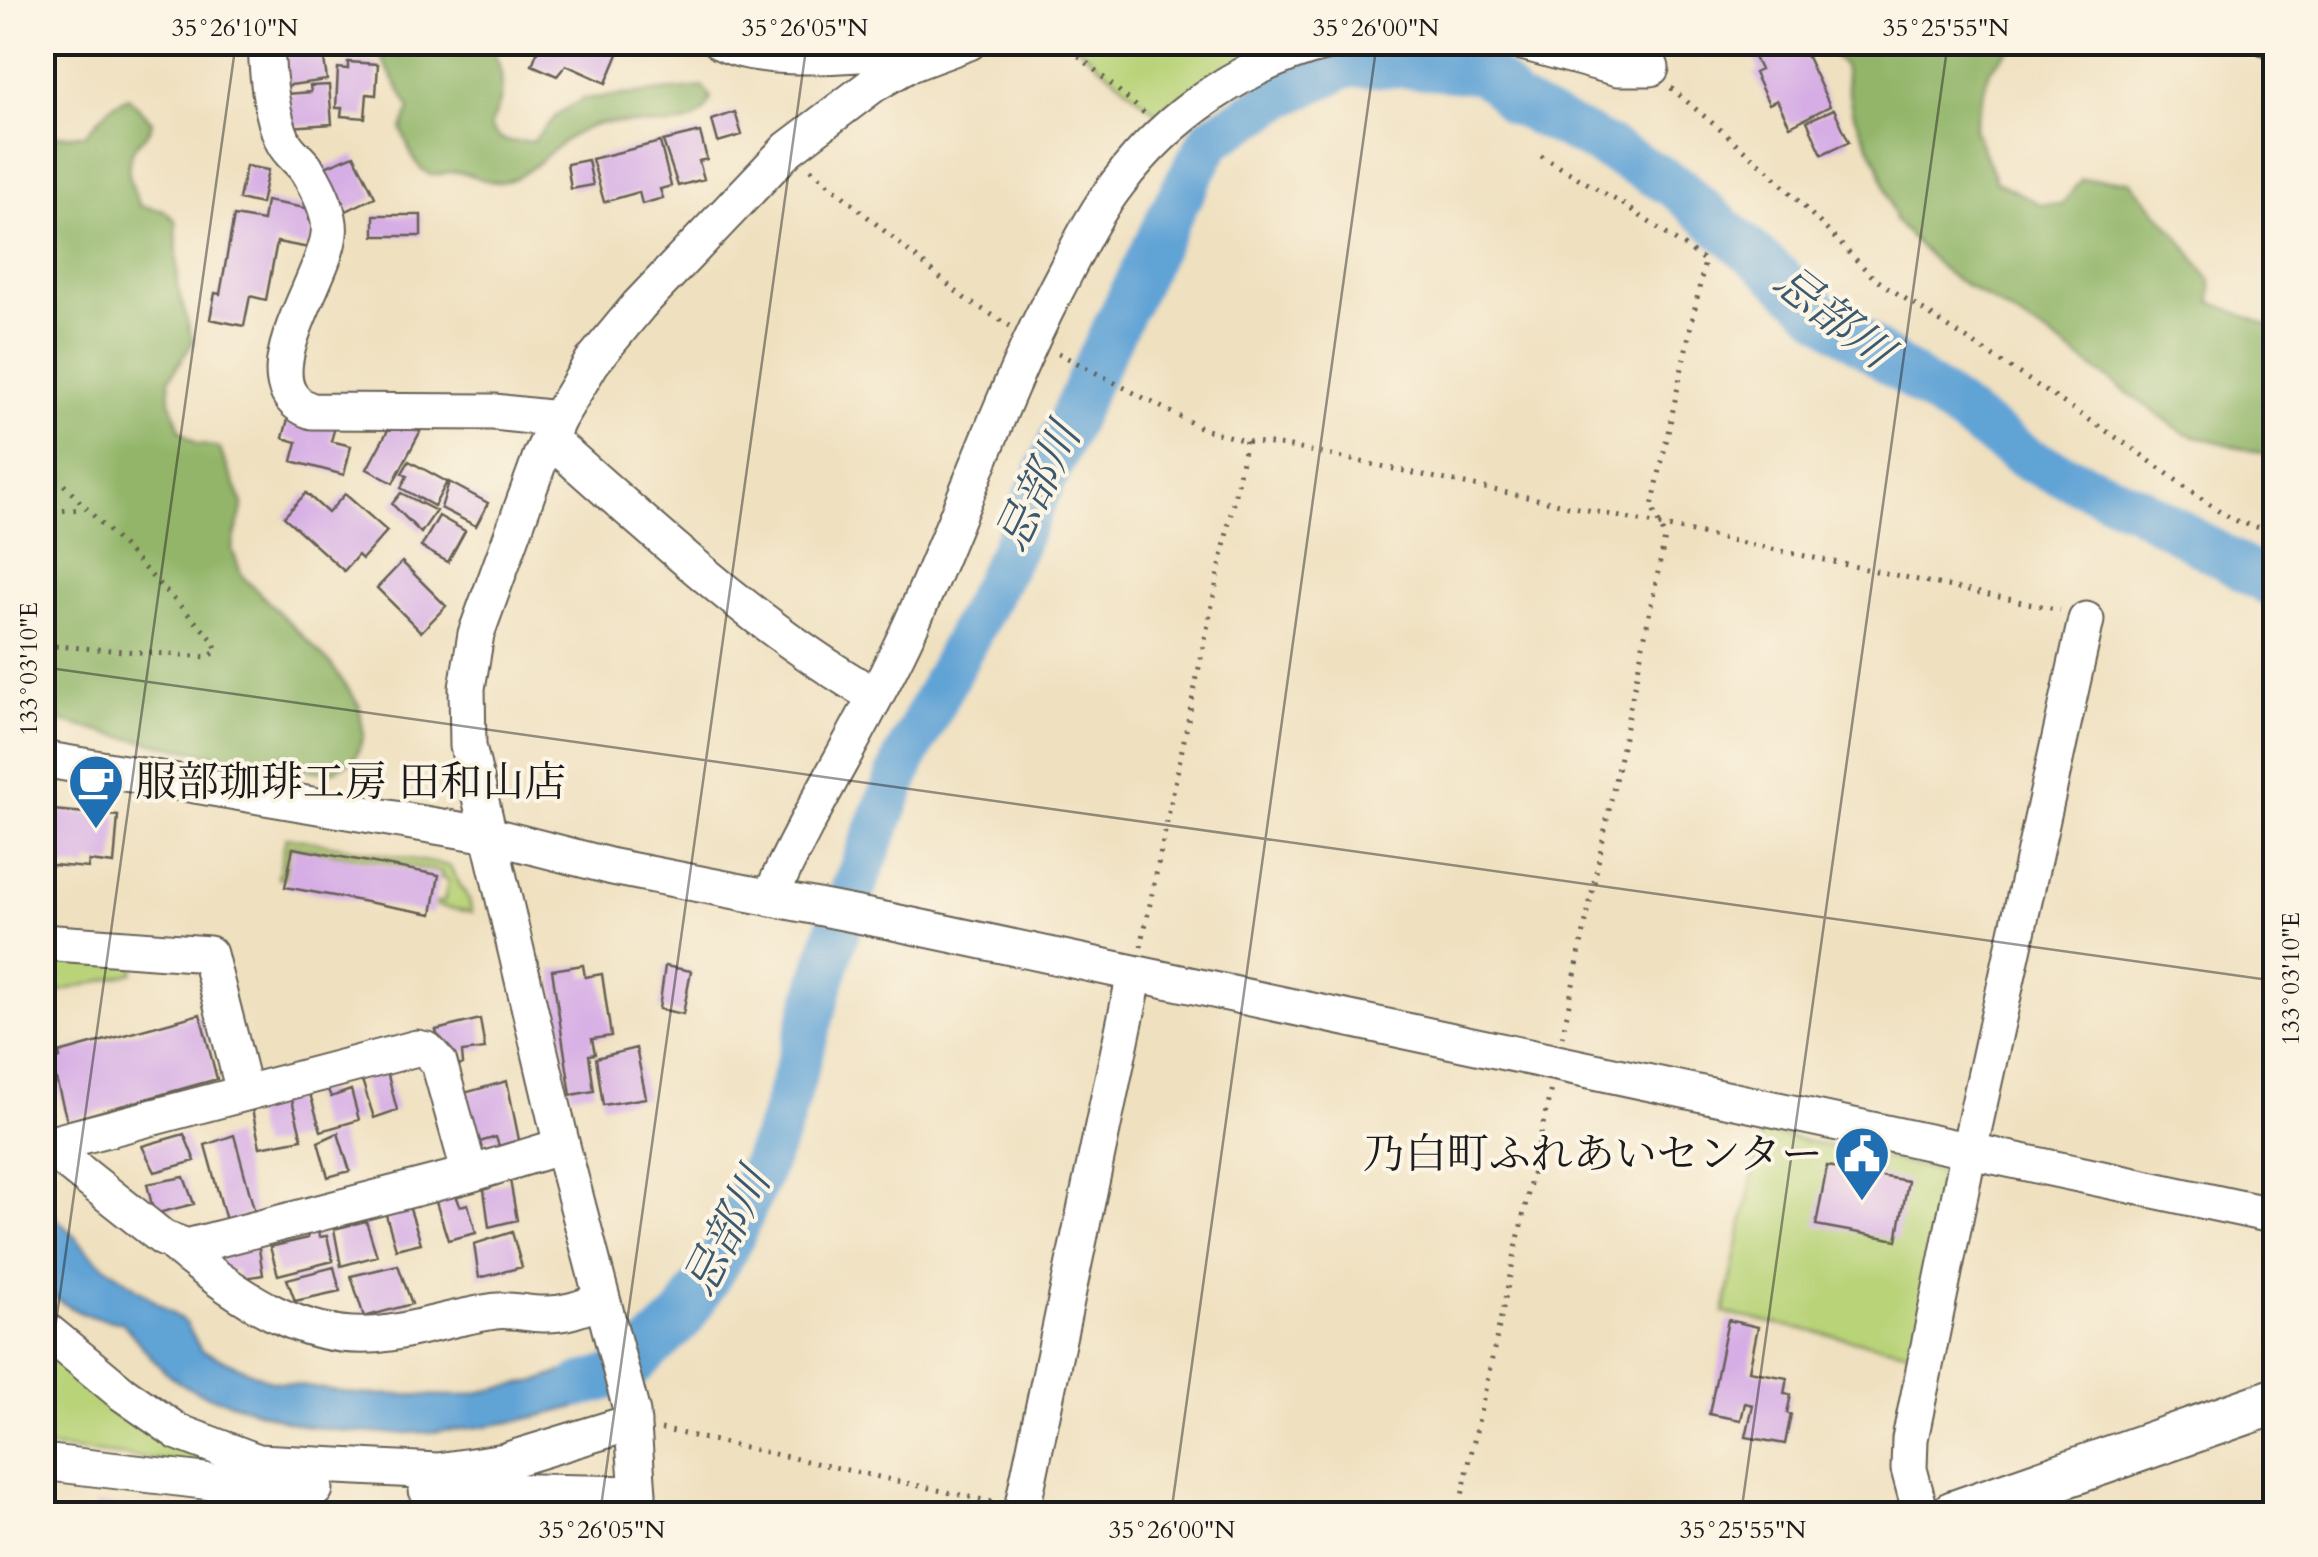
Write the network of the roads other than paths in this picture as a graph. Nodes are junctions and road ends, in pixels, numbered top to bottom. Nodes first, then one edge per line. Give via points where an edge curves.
1 (266, 42) edge
2 (721, 42) edge
3 (969, 42) edge
4 (1328, 42) edge
5 (1522, 42) edge
6 (1646, 56) edge
7 (908, 65) junction
8 (554, 429) junction
9 (2086, 620) road end
10 (876, 696) junction
11 (42, 760) edge
12 (488, 835) junction
13 (774, 899) junction
14 (42, 942) edge
15 (1136, 974) junction
16 (244, 1092) junction
17 (45, 1144) edge
18 (562, 1146) junction
19 (1969, 1150) junction
20 (470, 1174) junction
21 (2276, 1216) edge
22 (176, 1245) junction
23 (603, 1305) junction
24 (42, 1327) edge
25 (2276, 1402) edge
26 (632, 1418) junction
27 (42, 1462) edge
28 (261, 1501) edge
29 (637, 1504) edge
30 (1022, 1512) edge
31 (1921, 1514) edge
32 (1953, 1514) edge

1 - 8 street via 284,144 306,168 330,224 284,367 286,393 312,411 494,412
2 - 7 street via 795,56 895,52
3 - 7 street
4 - 10 street via 1271,62 1199,103 1100,206 1032,339
5 - 6 street via 1618,68
7 - 8 street via 788,149 592,362
8 - 10 street via 750,614
8 - 12 street via 476,634 466,688 468,746
9 - 19 street
10 - 13 street via 788,858
11 - 12 street
12 - 13 street
12 - 18 street
13 - 15 street
14 - 16 street via 209,954
15 - 19 street
15 - 30 street
16 - 17 street
16 - 20 street via 403,1050 427,1050 439,1063
17 - 22 street
18 - 20 street
18 - 23 street
19 - 21 street
19 - 31 street via 1910,1439 1909,1468
20 - 22 street via 188,1248
22 - 23 street via 256,1305 336,1333 387,1334 501,1310 544,1315
23 - 26 street
24 - 26 street via 178,1432 258,1462 438,1471 505,1460
25 - 32 main road
26 - 29 street
27 - 28 street
28 - 29 street

